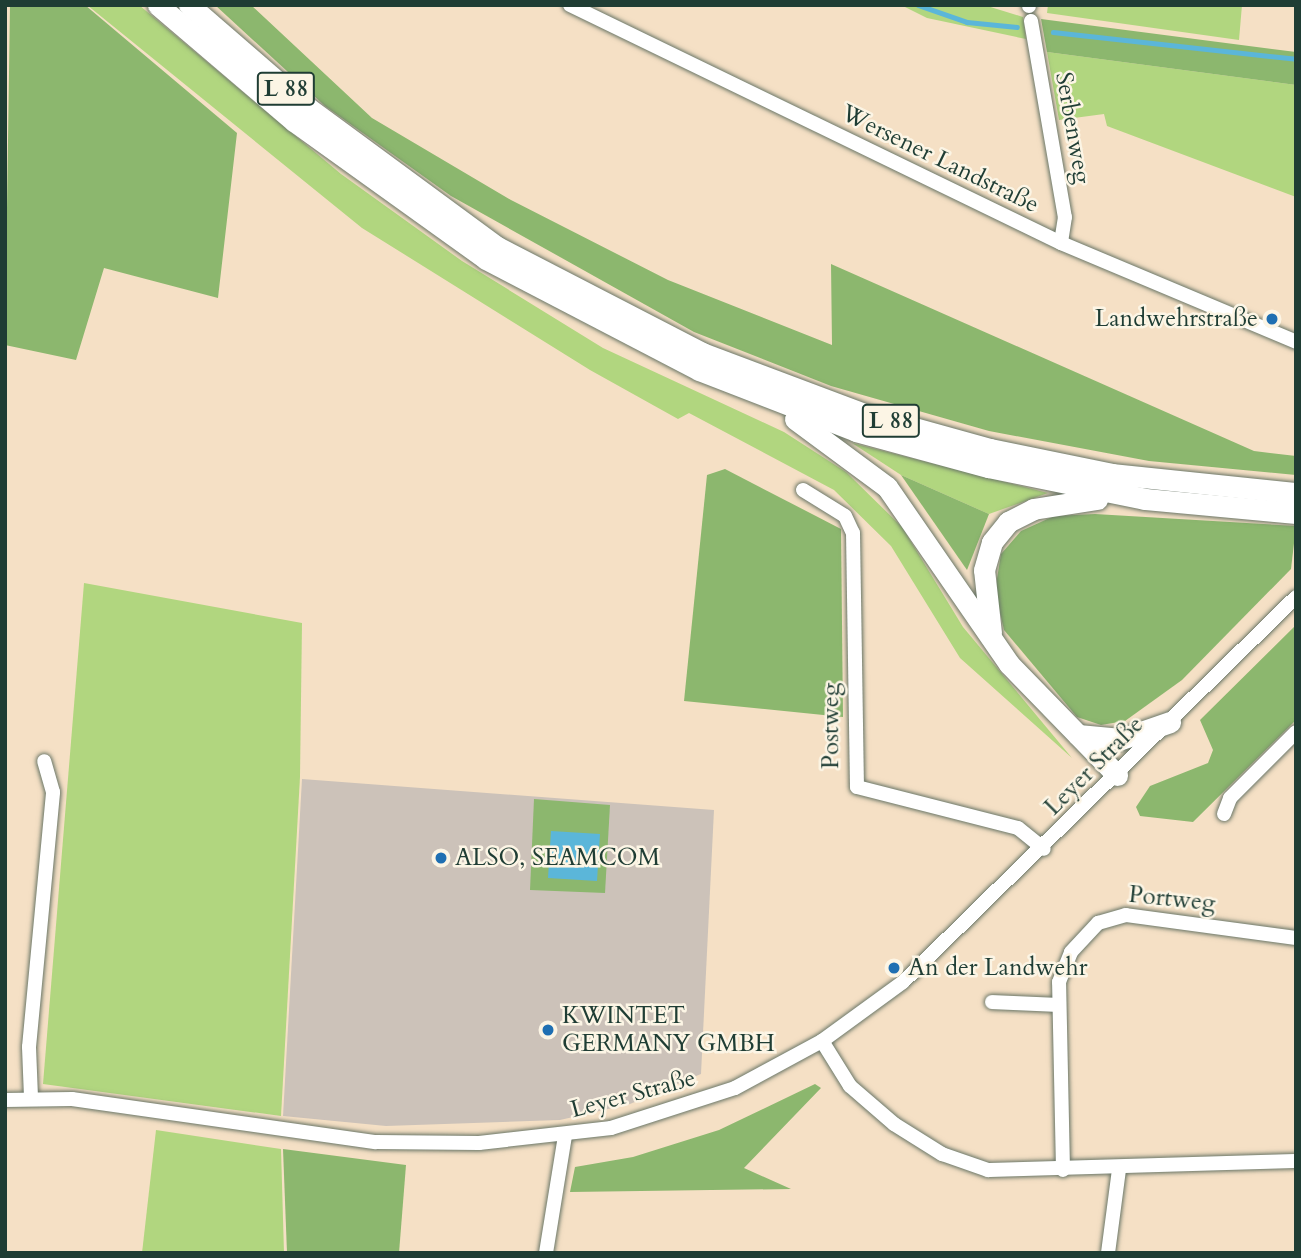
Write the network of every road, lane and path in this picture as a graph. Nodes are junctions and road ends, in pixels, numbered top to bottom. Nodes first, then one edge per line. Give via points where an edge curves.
1 (158, 5) edge
2 (190, 5) edge
3 (570, 5) edge
4 (1030, 11) edge
5 (1061, 243) junction
6 (1296, 342) edge
7 (751, 393) junction
8 (803, 490) dead end
9 (1296, 493) edge
10 (1145, 499) junction
11 (1296, 513) edge
12 (1296, 597) edge
13 (993, 642) junction
14 (1170, 722) junction
15 (1296, 732) edge
16 (1078, 735) junction
17 (44, 761) dead end
18 (1117, 775) junction
19 (1224, 814) dead end
20 (1044, 849) junction
21 (1296, 938) edge
22 (992, 1002) dead end
23 (1058, 1005) junction
24 (822, 1041) junction
25 (31, 1097) junction
26 (5, 1100) edge
27 (565, 1136) junction
28 (1296, 1161) edge
29 (1119, 1169) junction
30 (1063, 1170) junction
31 (546, 1253) edge
32 (1108, 1253) edge

1 - 7 highway, L 88 via 294,121 486,259 617,332
2 - 9 highway, L 88 via 308,108 497,247 702,353 864,414 990,449 1112,474
3 - 5 street, Wersener Landstraße
4 - 5 street, Serbenweg via 1065,217
5 - 6 street, Wersener Landstraße
7 - 10 highway, L 88 via 988,467
7 - 13 highway via 834,443 887,487
8 - 20 street, Postweg via 845,516 853,533 857,787 1018,828
10 - 11 highway, L 88
10 - 13 highway via 1063,500 1009,522 992,542 984,570
12 - 14 street, Leyer Straße
13 - 16 highway
14 - 16 highway via 1121,739
14 - 18 street, Leyer Straße
15 - 19 street via 1230,797
16 - 18 highway
17 - 25 street via 53,792 29,1047
18 - 20 street, Leyer Straße
20 - 24 street, Leyer Straße via 903,982
21 - 23 street, Portweg via 1109,916 1071,952
22 - 23 street
23 - 30 street, Portweg
24 - 27 street, Leyer Straße via 735,1088 669,1113
24 - 30 street via 850,1086 942,1154 988,1170
25 - 26 street, Leyer Straße
25 - 27 street, Leyer Straße via 376,1142
27 - 31 street
28 - 29 street
29 - 30 street
29 - 32 street

